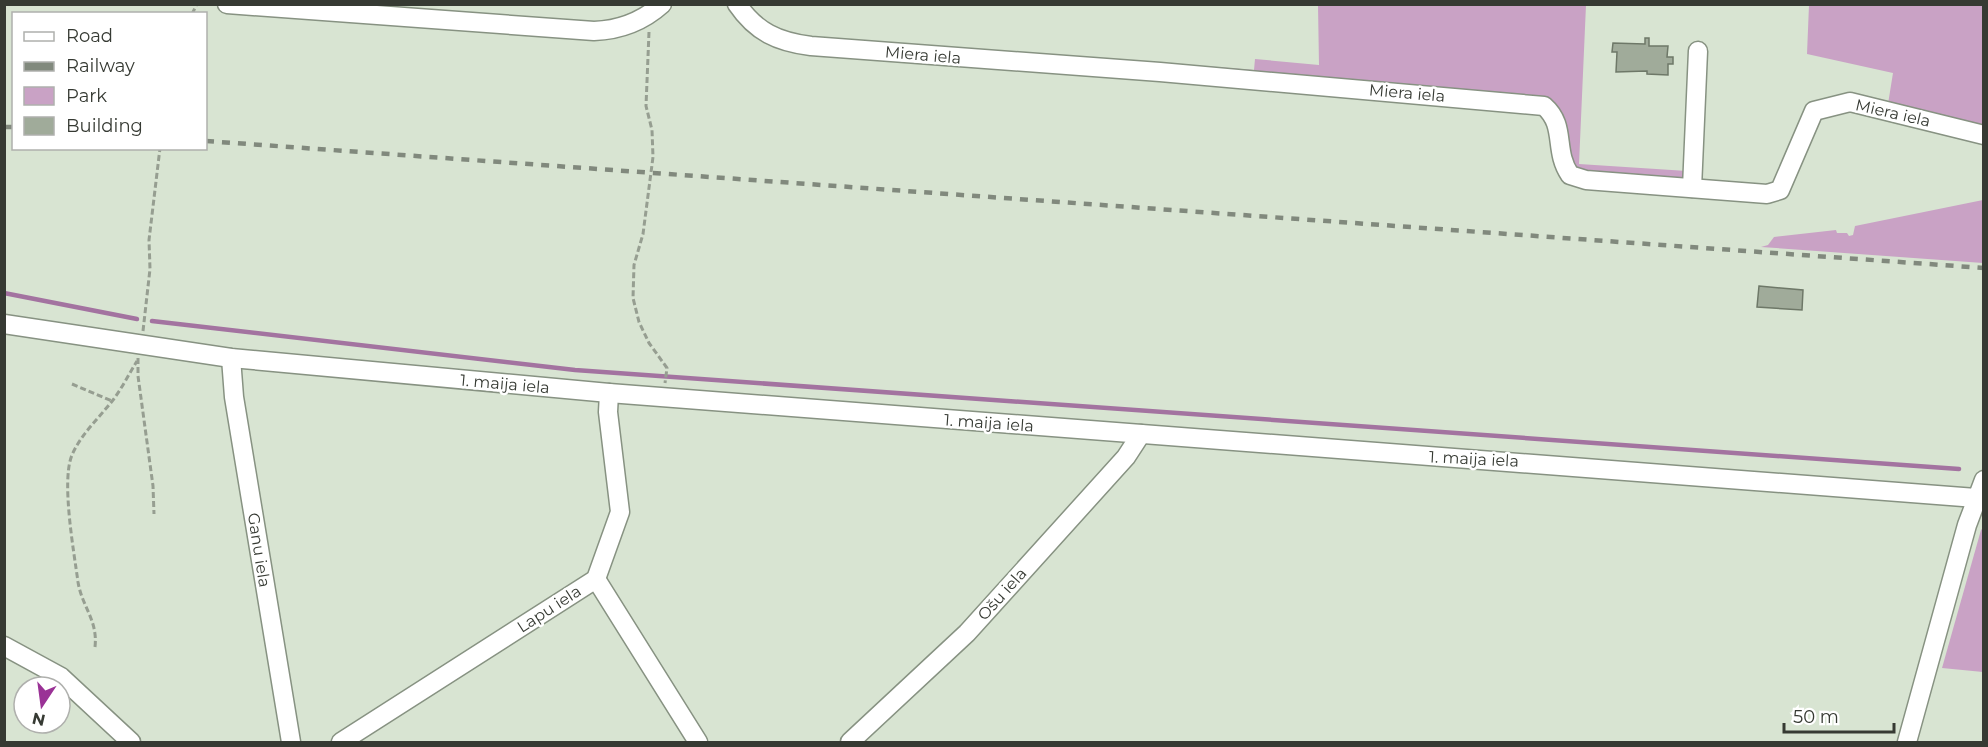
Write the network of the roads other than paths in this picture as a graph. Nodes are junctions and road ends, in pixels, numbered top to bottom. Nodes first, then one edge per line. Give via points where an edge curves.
1 (226, 4) edge
2 (737, 4) edge
3 (659, 7) edge
4 (1698, 51) dead end
5 (1983, 135) edge
6 (1692, 188) junction
7 (4, 324) edge
8 (231, 358) junction
9 (609, 393) junction
10 (1141, 434) junction
11 (1983, 480) edge
12 (1980, 500) edge
13 (596, 579) junction
14 (4, 646) edge
15 (132, 742) edge
16 (291, 742) edge
17 (342, 742) edge
18 (698, 742) edge
19 (850, 742) edge
20 (1907, 742) edge

1 - 3 street via 594,31 626,27
2 - 6 street, Miera iela via 763,32 792,44 1544,106 1558,127 1561,161 1570,175 1586,180
4 - 6 street
5 - 6 street, Miera iela via 1850,102 1814,111 1780,190 1767,194
7 - 8 street, 1. maija iela
8 - 9 street, 1. maija iela
8 - 16 street, Ganu iela via 234,397
9 - 10 street, 1. maija iela
9 - 13 street, Lapu iela via 620,512
10 - 12 street, 1. maija iela
10 - 19 street, Ošu iela via 1126,457 967,633
11 - 12 street
12 - 20 street
13 - 17 street, Lapu iela
13 - 18 street
14 - 15 street via 61,677

